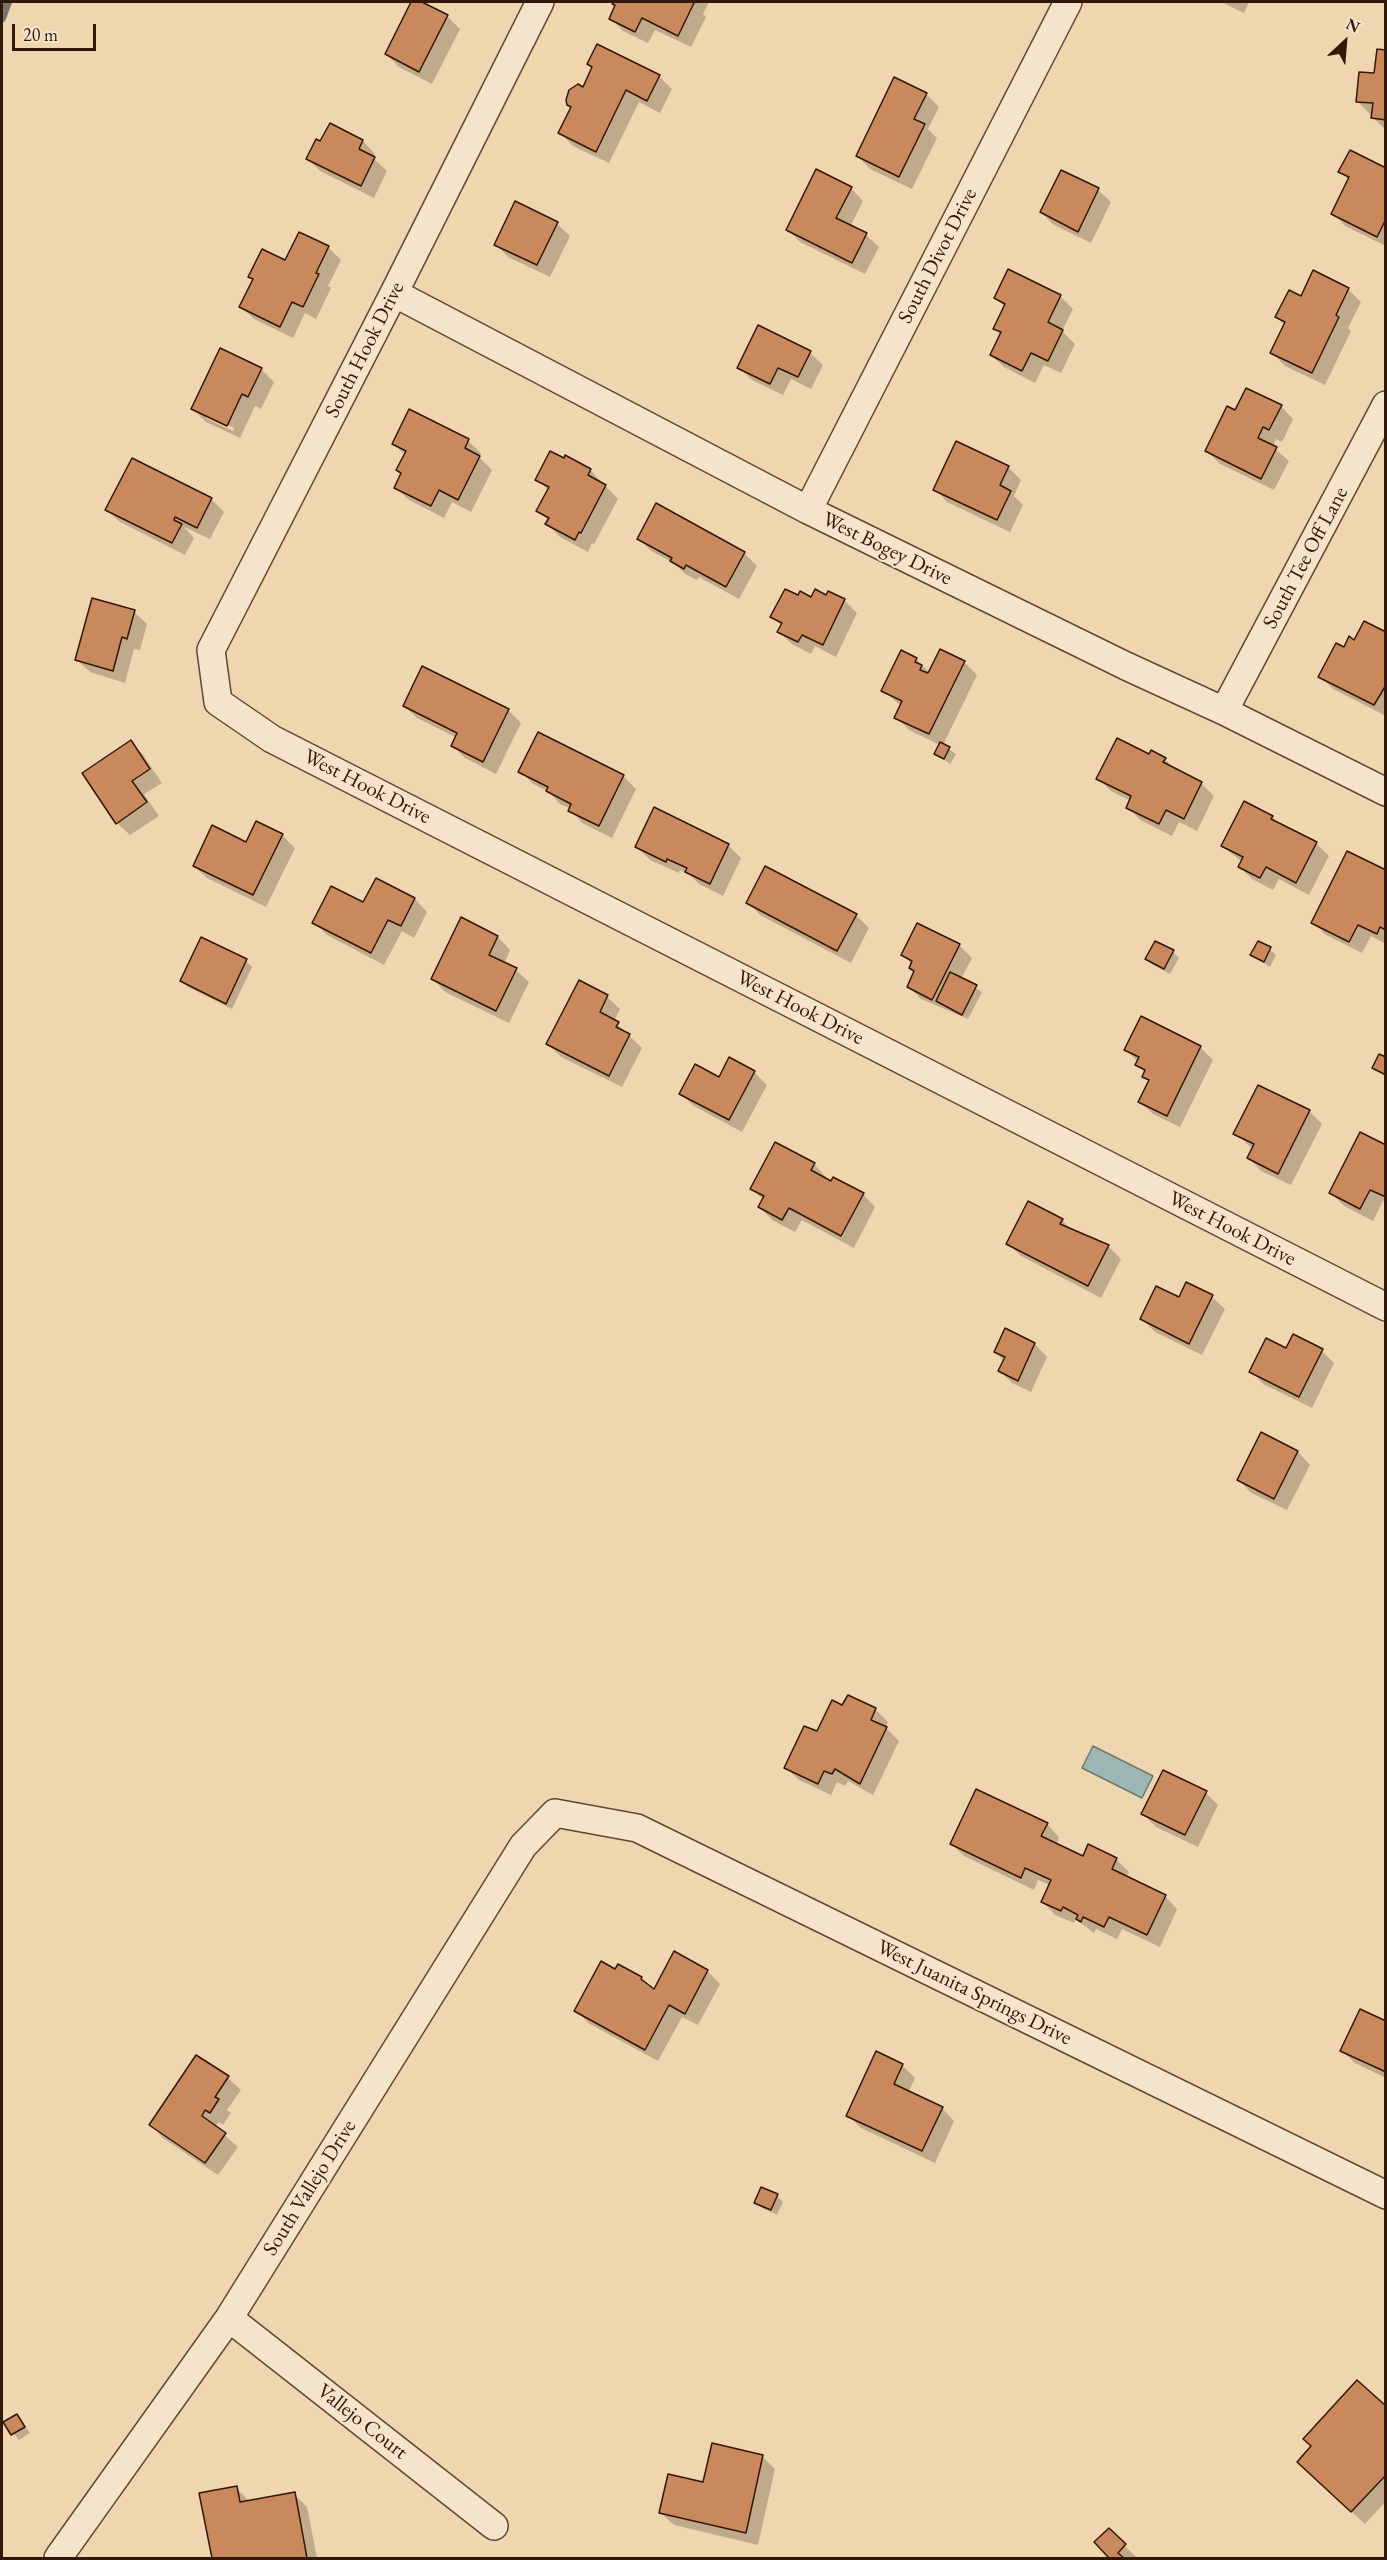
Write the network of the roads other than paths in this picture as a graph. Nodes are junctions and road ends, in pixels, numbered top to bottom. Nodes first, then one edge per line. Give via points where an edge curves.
1 (540, 2) edge
2 (1068, 2) edge
3 (394, 293) junction
4 (1386, 405) edge
5 (808, 510) junction
6 (218, 702) joint
7 (1224, 711) junction
8 (1386, 792) edge
9 (1386, 1307) edge
10 (555, 1813) joint
11 (1386, 2195) edge
12 (229, 2318) junction
13 (494, 2526) dead end
14 (58, 2559) edge

1 - 3 street, South Hook Drive
2 - 5 street, South Divot Drive
3 - 5 street, West Bogey Drive
3 - 6 street, South Hook Drive via 211,650
4 - 7 street, South Tee Off Lane
5 - 7 street, West Bogey Drive
6 - 9 street, West Hook Drive via 272,739
7 - 8 street, West Bogey Drive
10 - 11 street, West Juanita Springs Drive via 637,1828
10 - 12 street, South Vallejo Drive via 523,1846
12 - 13 street, Vallejo Court
12 - 14 street, South Vallejo Drive

